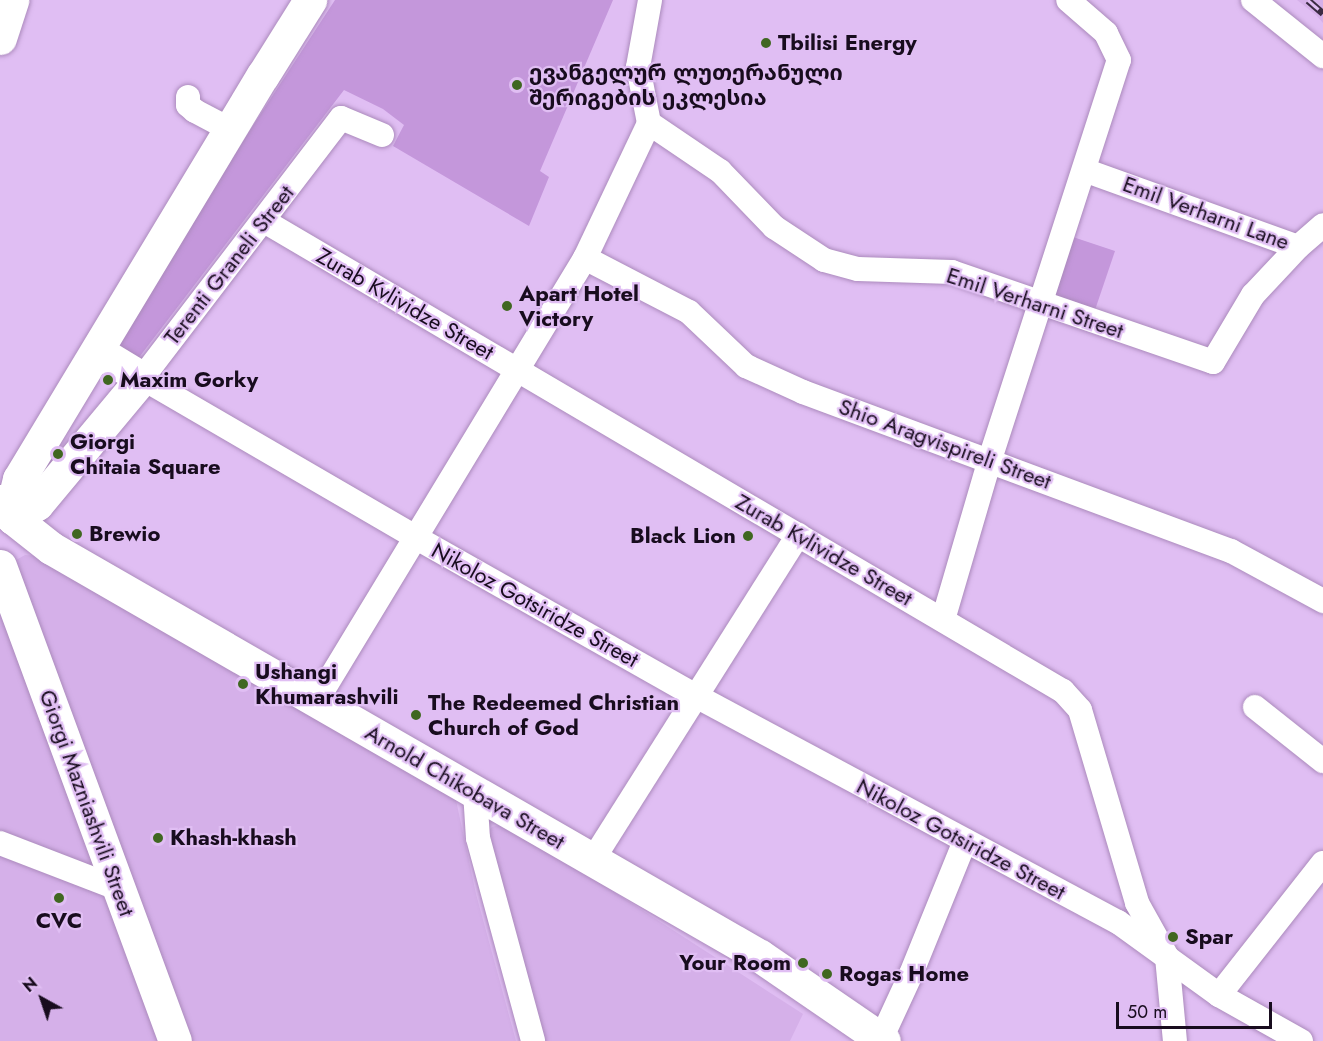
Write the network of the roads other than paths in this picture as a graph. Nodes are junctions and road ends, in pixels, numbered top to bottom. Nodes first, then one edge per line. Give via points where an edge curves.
1 (12, 0) edge
2 (310, 0) edge
3 (650, 0) edge
4 (1068, 0) edge
5 (1253, 0) edge
6 (0, 38) edge
7 (1323, 56) edge
8 (188, 97) dead end
9 (649, 123) junction
10 (231, 130) junction
11 (382, 135) dead end
12 (1084, 170) junction
13 (264, 221) junction
14 (1323, 225) edge
15 (1298, 247) junction
16 (585, 258) junction
17 (1041, 304) junction
18 (97, 351) junction
19 (517, 369) junction
20 (142, 378) junction
21 (990, 459) junction
22 (5, 513) edge
23 (798, 535) junction
24 (415, 537) junction
25 (0, 566) edge
26 (1321, 596) edge
27 (943, 620) junction
28 (698, 697) junction
29 (317, 699) junction
30 (1255, 707) dead end
31 (1323, 761) edge
32 (475, 792) junction
33 (965, 842) junction
34 (0, 843) edge
35 (592, 861) junction
36 (1323, 863) edge
37 (119, 889) junction
38 (1167, 957) junction
39 (1219, 994) junction
40 (882, 1040) edge
41 (175, 1041) edge
42 (533, 1041) edge
43 (1175, 1041) edge
44 (1301, 1041) edge

1 - 6 main road
2 - 10 main road
3 - 9 street via 638,67
4 - 12 street via 1106,33 1119,60
5 - 7 street
8 - 10 street via 188,105 195,111
9 - 16 street
9 - 17 street, Emil Verharni Street via 720,171 774,227 824,260 858,268 952,272
10 - 18 main road
11 - 13 street, Terenti Graneli Street via 341,118
12 - 15 street, Emil Verharni Lane
12 - 17 street
13 - 19 street, Zurab Kvlividze Street
13 - 20 street, Terenti Graneli Street
14 - 15 street, Emil Verharni Lane
15 - 17 street, Emil Verharni Street via 1252,295 1213,362
16 - 19 street
16 - 21 street, Shio Aragvispireli Street via 689,312 746,366 803,392
17 - 21 street
18 - 20 main road, Nikoloz Gotsiridze Street
18 - 22 main road
19 - 23 street, Zurab Kvlividze Street
19 - 24 street
20 - 22 main road, Terenti Graneli Street via 37,504
20 - 24 street, Nikoloz Gotsiridze Street
21 - 26 street, Shio Aragvispireli Street via 1231,551
21 - 27 street
22 - 29 main road, Arnold Chikobava Street via 45,543
23 - 27 street, Zurab Kvlividze Street
23 - 28 street
24 - 28 street, Nikoloz Gotsiridze Street
24 - 29 street
25 - 37 main road, Giorgi Mazniashvili Street
27 - 38 street, Zurab Kvlividze Street via 1063,691 1080,710 1137,903
28 - 33 street, Nikoloz Gotsiridze Street
28 - 35 street
29 - 32 main road, Arnold Chikobava Street
30 - 31 street
32 - 35 main road, Arnold Chikobava Street
32 - 42 street via 478,838
33 - 38 street, Nikoloz Gotsiridze Street via 1118,922
33 - 40 street
34 - 37 street
35 - 40 main road, Arnold Chikobava Street via 760,957
36 - 39 street
37 - 41 main road, Giorgi Mazniashvili Street
38 - 39 street, Nikoloz Gotsiridze Street
38 - 43 street, Zurab Kvlividze Street
39 - 44 street, Nikoloz Gotsiridze Street

